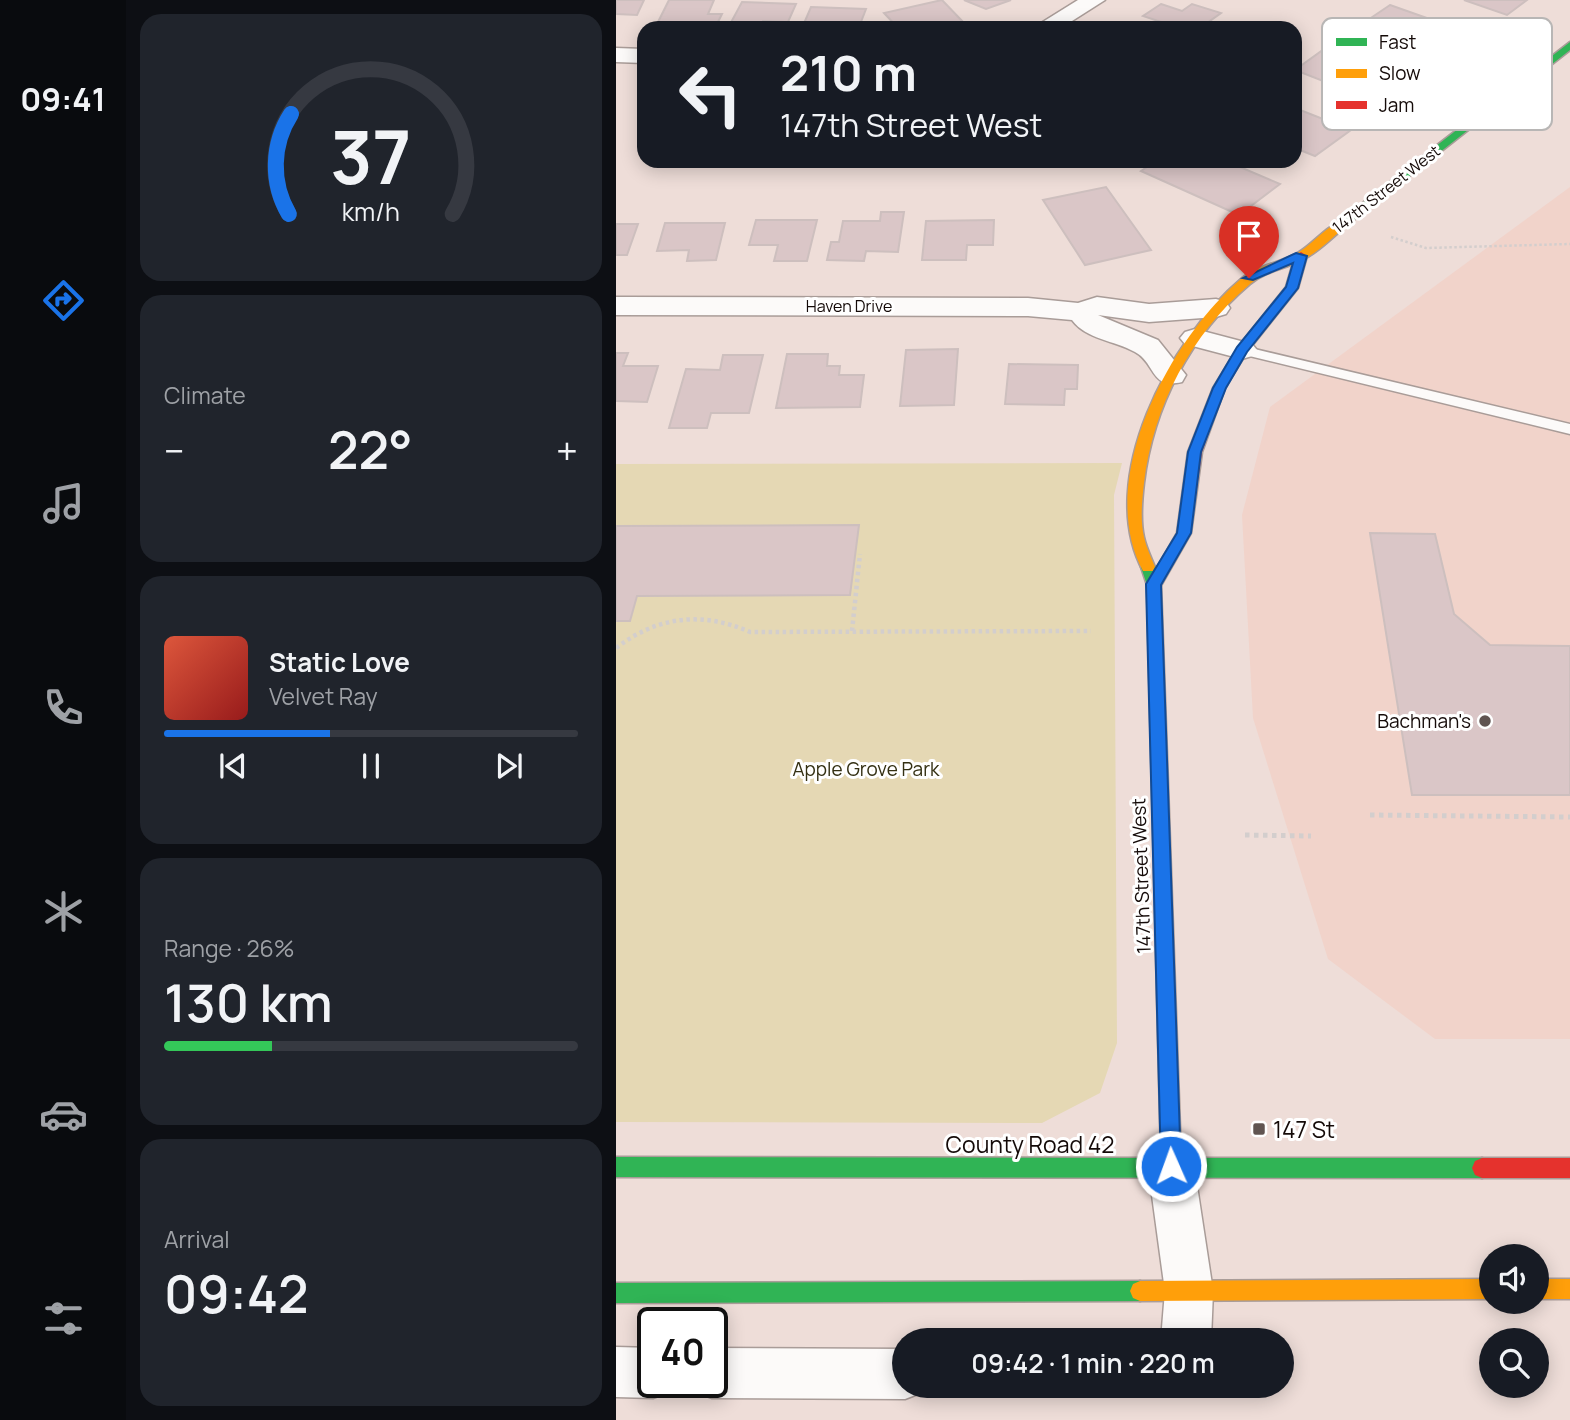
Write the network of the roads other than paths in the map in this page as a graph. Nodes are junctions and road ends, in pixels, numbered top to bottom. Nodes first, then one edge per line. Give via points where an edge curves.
1 (1094, 0) edge
2 (1056, 21) edge
3 (1570, 45) edge
4 (616, 55) edge
5 (637, 56) edge
6 (1552, 59) edge
7 (1462, 130) edge
8 (1301, 256) junction
9 (616, 306) edge
10 (1216, 309) junction
11 (1081, 312) junction
12 (1195, 338) junction
13 (1242, 350) junction
14 (1171, 375) junction
15 (1570, 429) edge
16 (1154, 584) junction
17 (1171, 1166) junction
18 (616, 1167) edge
19 (1570, 1168) edge
20 (1479, 1289) edge
21 (1549, 1289) edge
22 (1570, 1289) edge
23 (1189, 1291) junction
24 (616, 1293) edge
25 (1187, 1328) edge
26 (616, 1372) edge
27 (637, 1373) edge
28 (728, 1373) edge
29 (892, 1374) edge

1 - 2 street
3 - 6 main road, 147th Street West
4 - 5 street
7 - 8 main road, 147th Street West
8 - 10 main road, 147th Street West via 1249,278
8 - 13 main road via 1292,288
9 - 11 street, Haven Drive via 1028,307
10 - 11 street, Haven Drive via 1149,313 1097,306
10 - 12 main road, 147th Street West
11 - 14 street, Haven Drive via 1090,324 1148,346
12 - 13 street
12 - 14 main road, 147th Street West
13 - 15 lane
13 - 16 main road via 1219,388 1195,452 1184,533
14 - 16 main road, 147th Street West via 1147,429 1139,475 1136,533
16 - 17 main road, 147th Street West
17 - 18 main road, County Road 42
17 - 19 main road, County Road 42
17 - 23 street
20 - 23 main road
21 - 22 main road
23 - 24 main road
23 - 25 street
26 - 27 street
28 - 29 street

